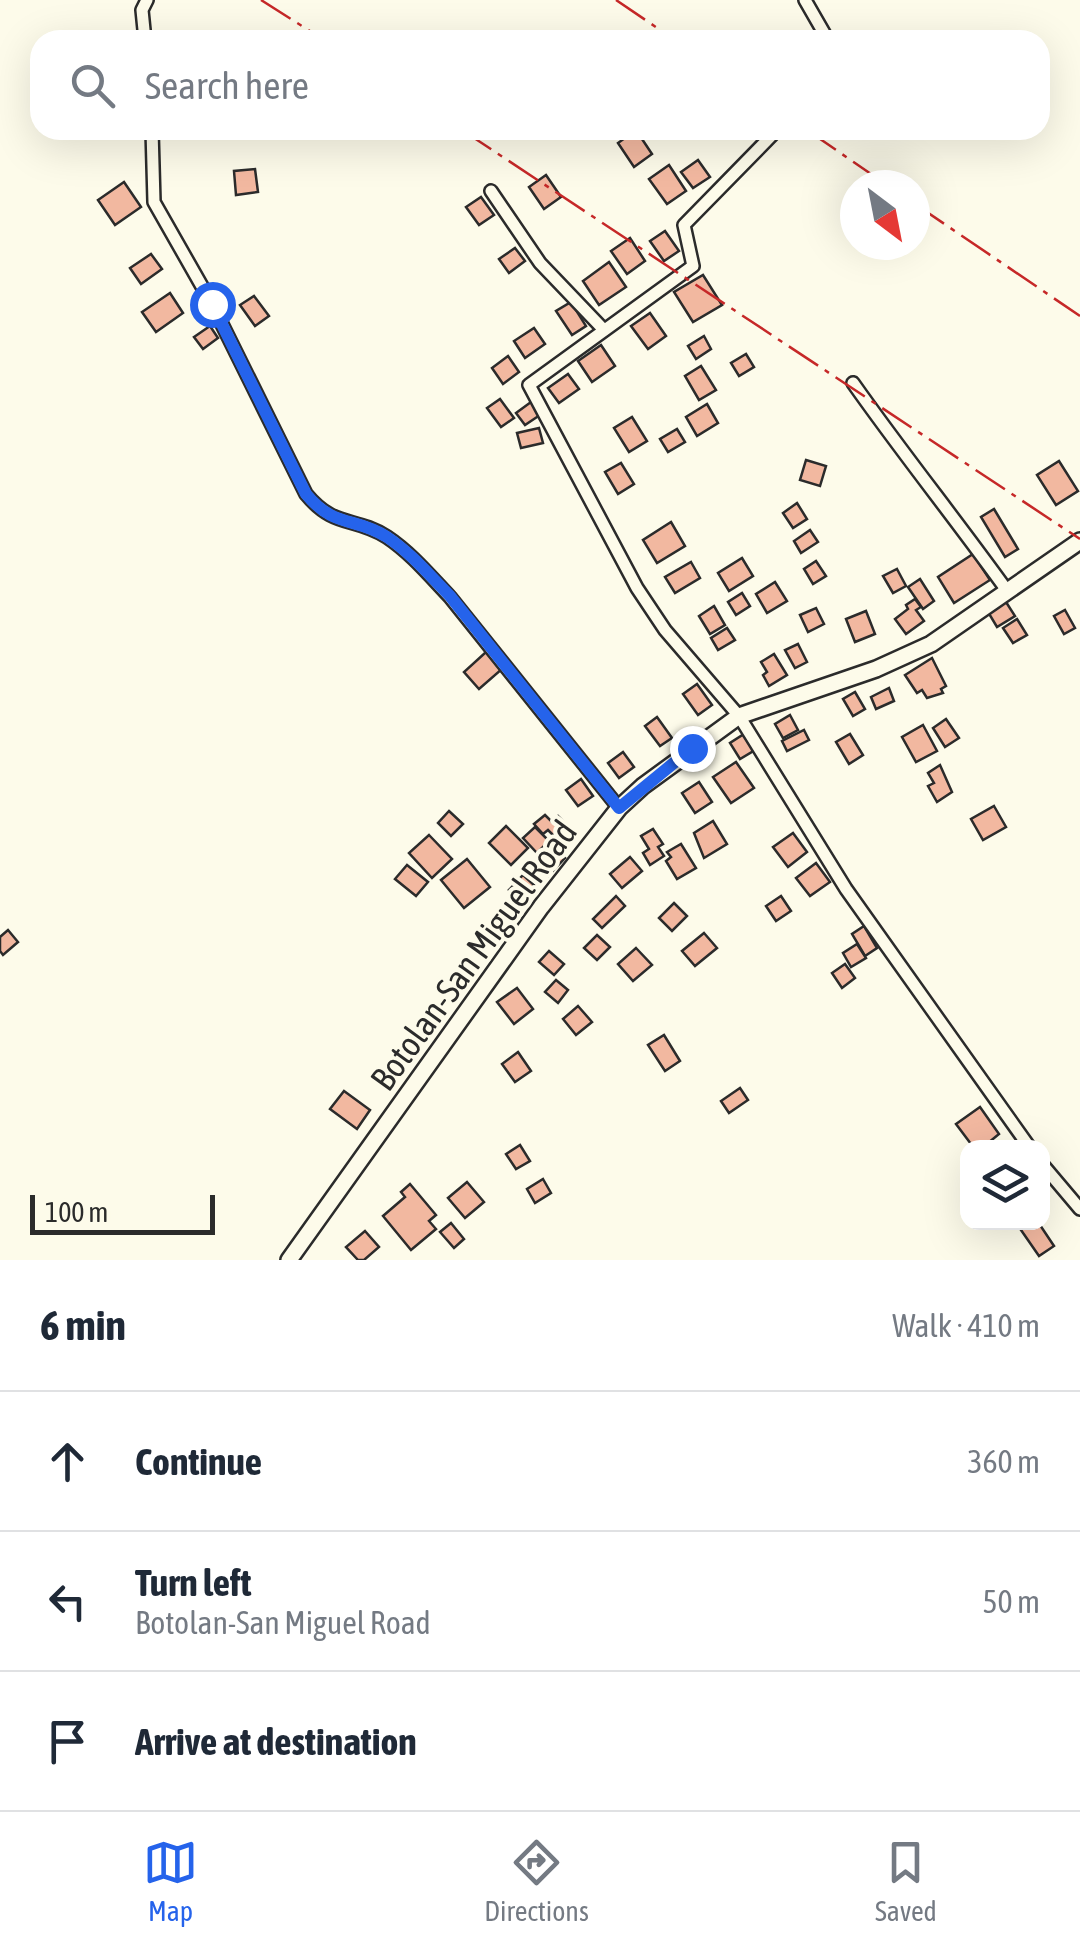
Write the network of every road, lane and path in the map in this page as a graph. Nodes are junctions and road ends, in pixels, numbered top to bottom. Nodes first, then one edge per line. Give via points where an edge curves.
1 (147, 0) edge
2 (805, 0) edge
3 (143, 30) edge
4 (822, 30) edge
5 (152, 140) edge
6 (767, 140) edge
7 (491, 191) dead end
8 (604, 330) junction
9 (853, 383) dead end
10 (1080, 541) edge
11 (1008, 592) junction
12 (738, 716) junction
13 (619, 808) junction
14 (1024, 1140) edge
15 (1050, 1173) edge
16 (1080, 1209) edge
17 (289, 1260) edge

1 - 3 street
2 - 4 street
5 - 13 street via 154,202 306,494 338,522 388,538 450,596
6 - 8 street via 684,225 693,266
7 - 8 street via 540,264
8 - 12 street via 529,385 637,588
9 - 11 street
10 - 11 main road, Botolan-San Miguel Road
11 - 12 main road, Botolan-San Miguel Road via 906,657
12 - 13 main road, Botolan-San Miguel Road
12 - 14 street via 846,890
13 - 17 main road, Botolan-San Miguel Road
15 - 16 street

